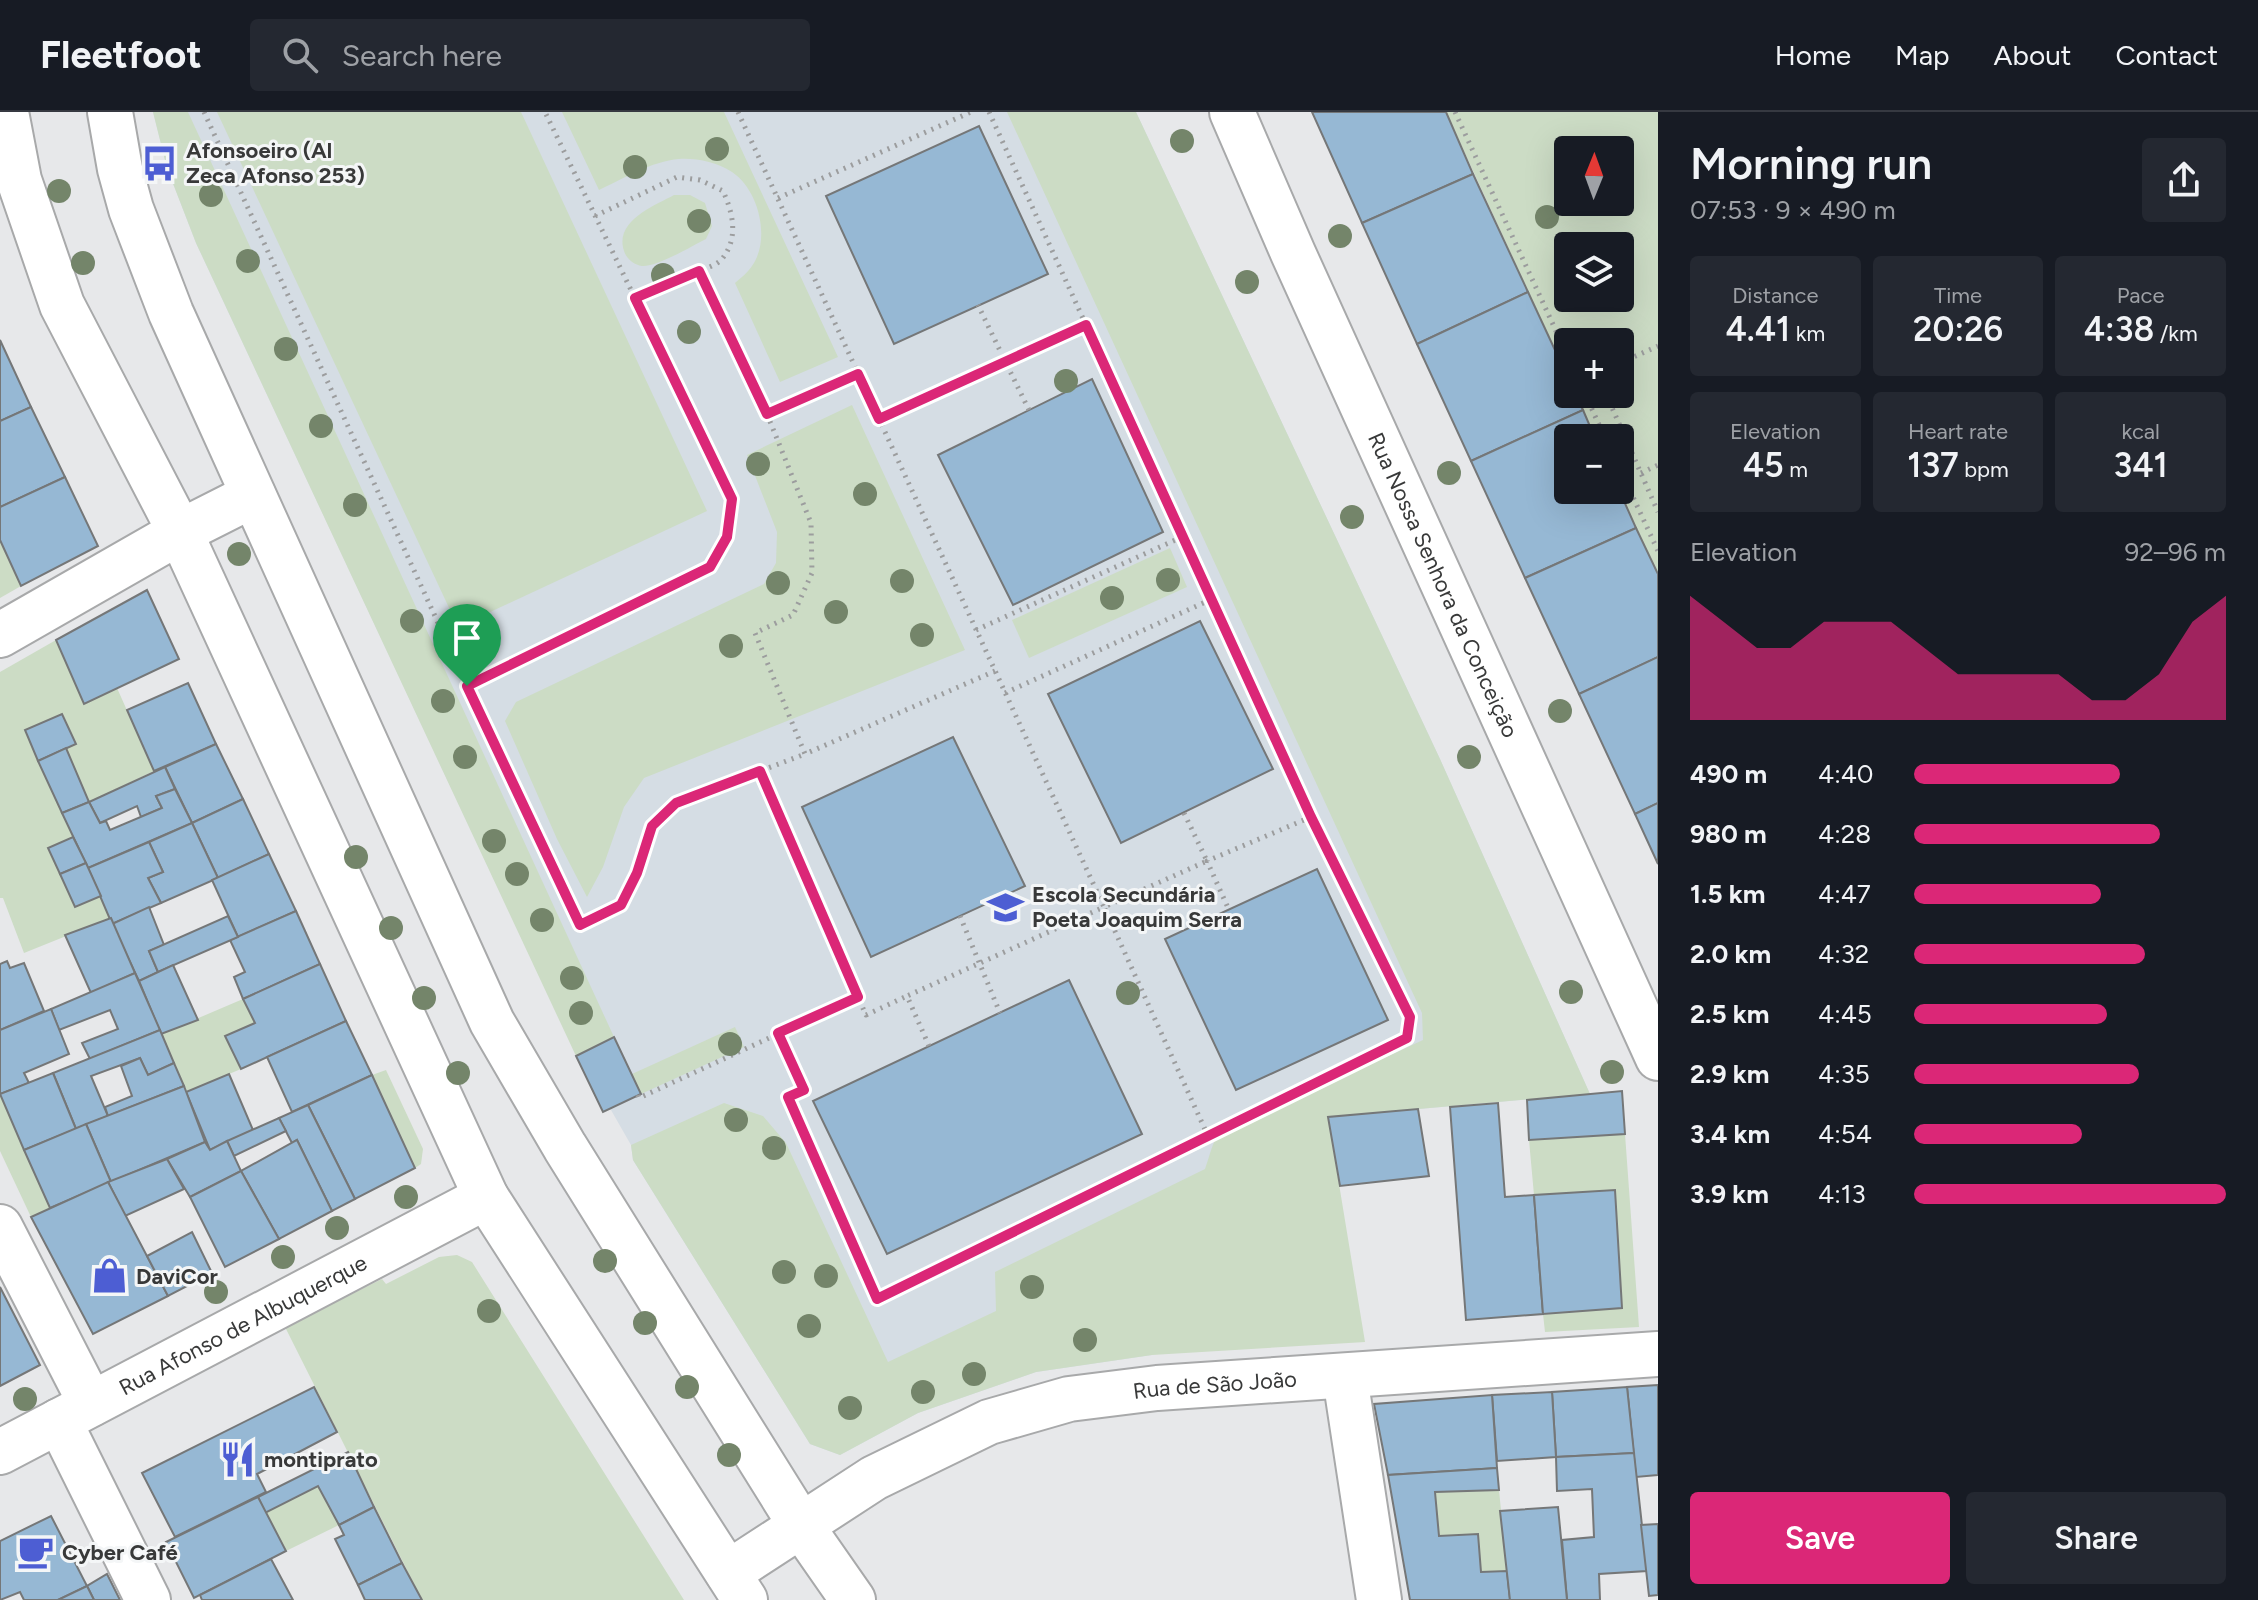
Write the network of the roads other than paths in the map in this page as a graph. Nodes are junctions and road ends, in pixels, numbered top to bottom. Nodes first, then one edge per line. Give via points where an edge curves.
1 (6, 112) edge
2 (110, 112) edge
3 (1232, 112) edge
4 (253, 495) junction
5 (180, 532) junction
6 (0, 635) edge
7 (1658, 1058) edge
8 (486, 1197) junction
9 (0, 1227) edge
10 (1658, 1354) edge
11 (1345, 1377) junction
12 (75, 1413) junction
13 (0, 1452) edge
14 (800, 1524) junction
15 (736, 1587) edge
16 (148, 1600) edge
17 (853, 1600) edge
18 (1379, 1600) edge

1 - 5 street via 19,180 62,305
2 - 4 street via 131,209 171,313
3 - 7 street, Rua Nossa Senhora da Conceição
4 - 5 street
4 - 14 street via 492,1022
5 - 6 street
5 - 8 street
8 - 12 street, Rua Afonso de Albuquerque
8 - 15 street
9 - 12 street
10 - 11 street, Rua de São João
11 - 14 street, Rua de São João via 1069,1399 989,1422 874,1478
11 - 18 street
12 - 13 street, Rua Afonso de Albuquerque
12 - 16 street
14 - 15 street, Rua de São João
14 - 17 street

